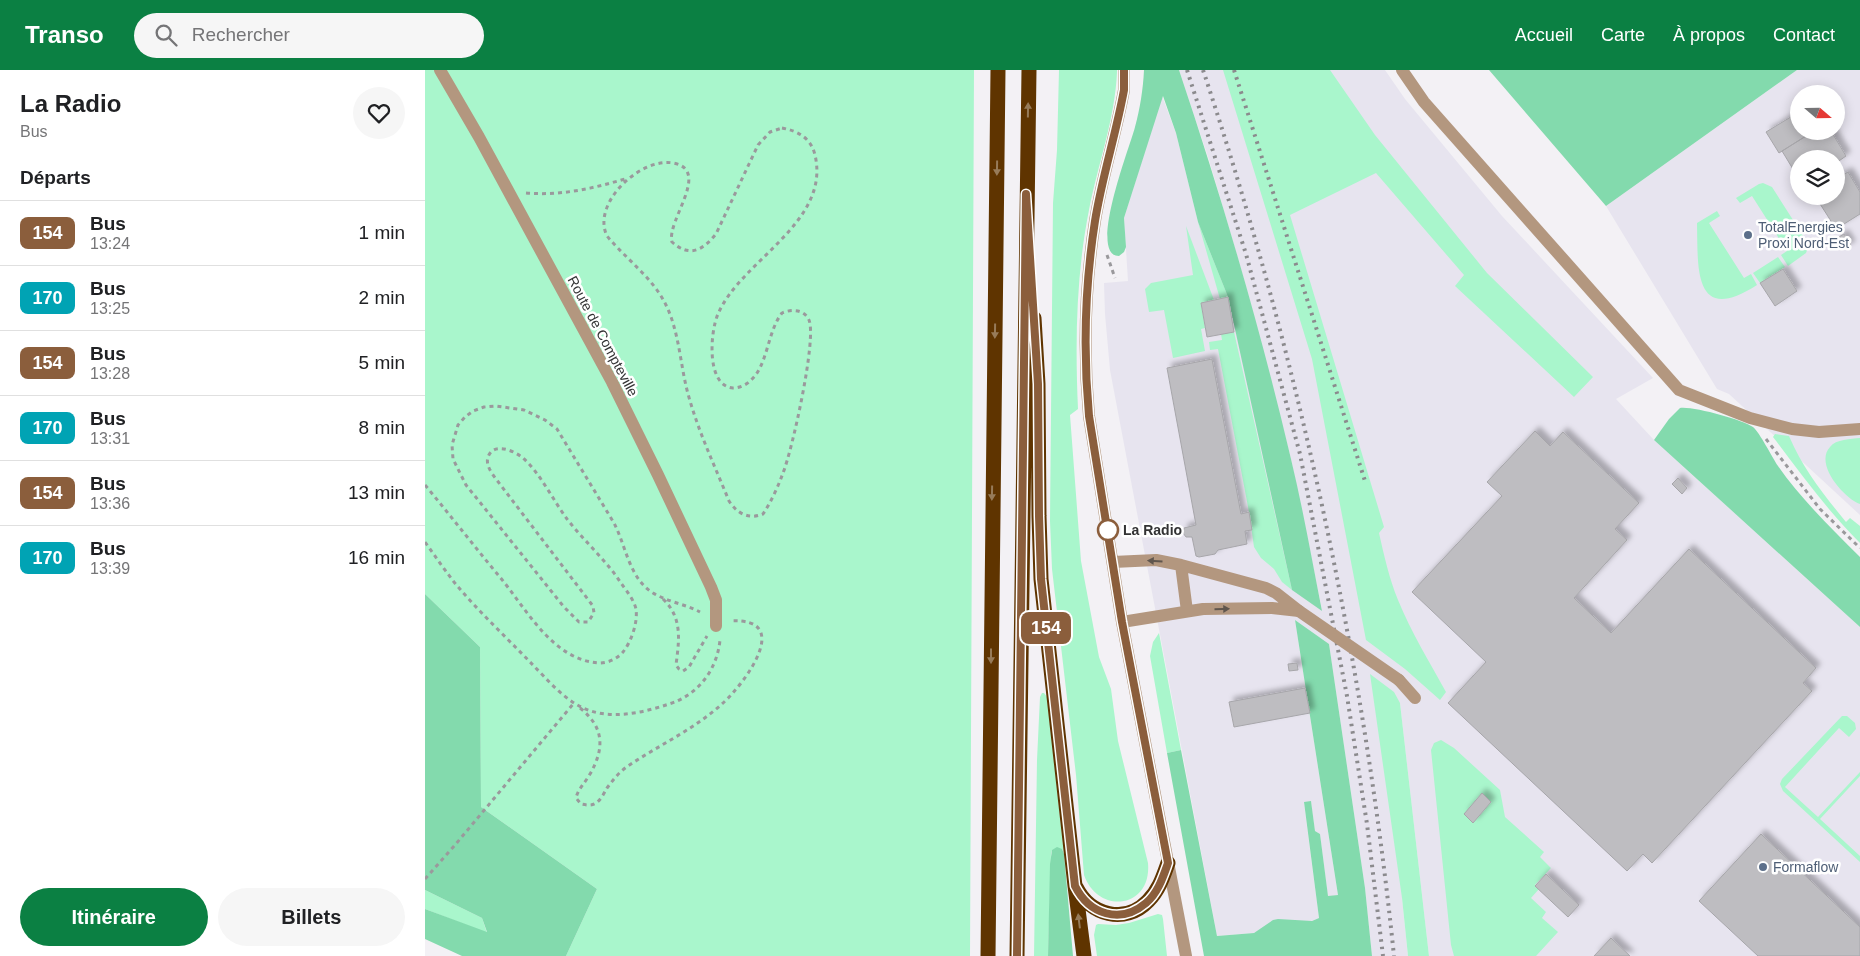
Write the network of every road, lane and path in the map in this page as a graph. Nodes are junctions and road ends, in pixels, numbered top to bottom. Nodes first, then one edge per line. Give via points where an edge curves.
1 (440, 70) edge
2 (998, 70) edge
3 (1029, 70) edge
4 (1124, 70) edge
5 (1402, 70) edge
6 (629, 178) junction
7 (507, 189) junction
8 (1026, 194) junction
9 (1750, 418) junction
10 (1860, 429) edge
11 (425, 485) edge
12 (425, 542) edge
13 (1860, 548) edge
14 (1113, 562) junction
15 (1181, 564) junction
16 (661, 597) junction
17 (1187, 611) junction
18 (1299, 611) junction
19 (1122, 622) junction
20 (716, 626) junction
21 (1415, 698) dead end
22 (574, 703) junction
23 (1168, 863) junction
24 (425, 879) edge
25 (1075, 886) junction
26 (988, 956) edge
27 (1017, 956) edge
28 (1084, 956) edge
29 (1186, 956) edge

1 - 7 street, Route de Compteville
2 -> 26 highway
8 -> 3 highway
4 - 14 street via 1118,122 1095,220 1085,338 1089,416
5 - 9 street via 1424,102 1679,390
6 - 6 path via 612,198 603,229 660,294 677,339 698,427 716,471 735,510 756,517 763,514 773,496 794,435 809,347 809,318 793,310 782,313 774,325 757,373 751,381 736,388 724,385 715,372 714,326 736,284 800,217 814,188 817,173 813,149 808,140 796,131 782,128 770,132 753,154 716,234 699,250 677,247 670,236 690,184 687,171 679,164 663,162 644,168
6 - 7 path via 561,194
7 - 20 street, Route de Compteville via 612,382 658,475 716,600
8 - 25 highway via 1038,384 1041,579
8 - 27 highway
9 - 10 street via 1819,432
9 - 13 path via 1820,509
11 - 16 path via 524,610 554,642 569,653 593,662 613,660 628,643 636,609 615,574 566,517 530,466 516,453 500,449 490,453 488,469 593,606 594,613 588,622 579,622 564,607 466,485 453,459 454,434 465,416 473,411 496,406 535,414 557,430 614,523 639,580
12 - 22 path via 455,583
15 -> 14 street via 1156,560
14 - 19 street
15 - 17 street
15 - 18 street via 1266,588
16 - 20 path via 697,611
16 - 20 path via 676,616 679,639 676,665 680,670 689,667
17 -> 18 street via 1272,608
17 - 19 street
18 - 21 street, bridge via 1399,680
19 - 23 street
20 - 22 path via 720,641 711,671 700,686 684,698 657,708 618,715 589,711
20 - 22 path via 739,620 760,632 762,645 741,684 691,727 626,767 596,804 591,805 581,804 576,798 597,757 600,734 591,716
22 - 24 path
23 - 25 highway via 1152,896 1125,914 1101,912 1089,906
23 - 29 street
28 -> 25 highway

